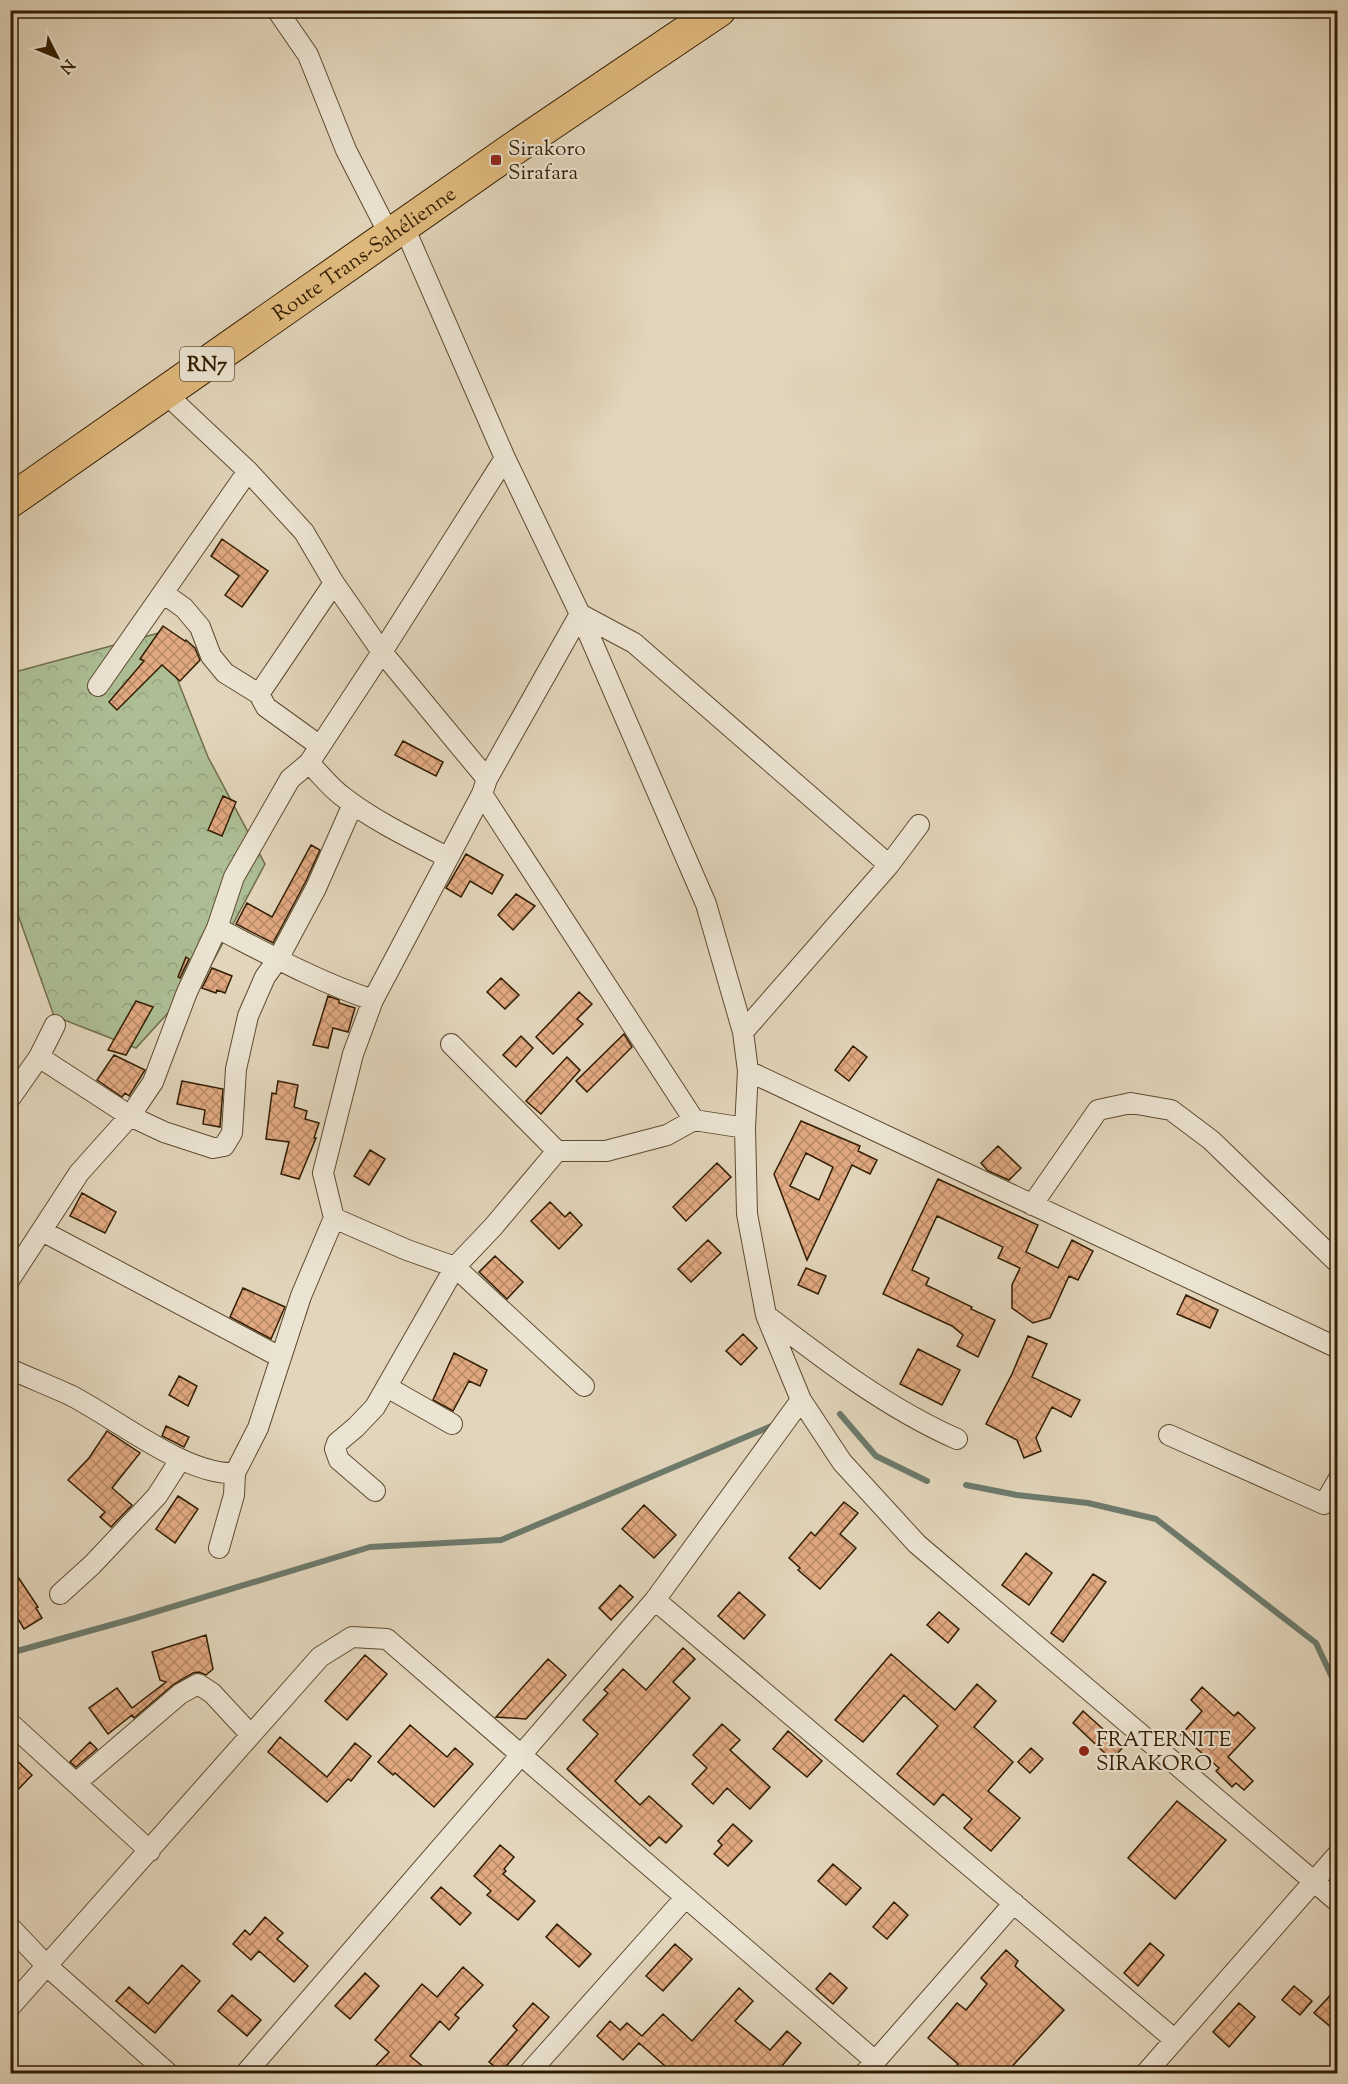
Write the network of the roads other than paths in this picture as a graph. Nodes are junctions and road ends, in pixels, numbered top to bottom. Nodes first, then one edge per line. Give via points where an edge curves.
1 (277, 10) edge
2 (719, 10) edge
3 (397, 231) junction
4 (165, 393) junction
5 (505, 458) junction
6 (248, 471) junction
7 (10, 501) edge
8 (334, 583) junction
9 (163, 593) junction
10 (580, 614) junction
11 (382, 652) junction
12 (98, 686) dead end
13 (259, 694) junction
14 (321, 746) junction
15 (309, 763) junction
16 (485, 786) junction
17 (353, 804) junction
18 (919, 825) dead end
19 (447, 857) junction
20 (889, 865) junction
21 (217, 928) junction
22 (278, 959) junction
23 (373, 1000) junction
24 (55, 1025) dead end
25 (743, 1032) junction
26 (451, 1044) dead end
27 (39, 1057) junction
28 (748, 1071) junction
29 (11, 1097) edge
30 (130, 1116) junction
31 (694, 1120) junction
32 (745, 1128) junction
33 (556, 1151) junction
34 (1032, 1205) junction
35 (334, 1218) junction
36 (42, 1232) junction
37 (1338, 1263) edge
38 (455, 1267) junction
39 (10, 1279) edge
40 (766, 1315) junction
41 (1338, 1348) edge
42 (280, 1357) junction
43 (10, 1369) edge
44 (584, 1386) dead end
45 (387, 1387) junction
46 (801, 1400) junction
47 (452, 1424) dead end
48 (1169, 1436) dead end
49 (957, 1438) dead end
50 (180, 1460) junction
51 (235, 1473) junction
52 (1338, 1480) edge
53 (375, 1491) dead end
54 (1331, 1510) edge
55 (219, 1548) dead end
56 (60, 1594) dead end
57 (655, 1600) junction
58 (10, 1723) edge
59 (250, 1734) junction
60 (520, 1755) junction
61 (76, 1783) junction
62 (150, 1851) junction
63 (1338, 1854) edge
64 (1314, 1881) junction
65 (685, 1898) junction
66 (1338, 1902) edge
67 (1014, 1903) junction
68 (10, 1927) edge
69 (47, 1966) junction
70 (10, 2007) edge
71 (1175, 2040) junction
72 (869, 2067) edge
73 (169, 2073) edge
74 (245, 2073) edge
75 (528, 2073) edge
76 (1145, 2073) edge

1 - 3 street via 308,54 346,150
2 - 3 highway, Route Trans-Sahélienne / RN7
3 - 4 highway, Route Trans-Sahélienne / RN7
3 - 5 street
4 - 6 street
4 - 7 highway, Route Trans-Sahélienne / RN7
5 - 10 street
5 - 11 street
6 - 8 street via 304,532
6 - 9 street
8 - 11 street
8 - 13 street
9 - 12 street
9 - 13 street via 200,627 211,656 225,673
10 - 16 street
10 - 20 street via 634,643
10 - 25 street via 706,904
11 - 14 street
11 - 16 street
13 - 14 street via 266,707
14 - 15 street
15 - 17 street
15 - 21 street via 290,779 234,877
16 - 19 street
16 - 31 street
17 - 19 street
17 - 22 street via 316,888
18 - 20 street
19 - 23 street
20 - 25 street
21 - 22 street
21 - 30 street via 187,992 153,1082
22 - 23 street via 342,990
22 - 30 street via 265,977 248,1016 236,1069 232,1133 224,1146 213,1148
23 - 35 street via 353,1054 323,1173
24 - 27 street
25 - 28 street
26 - 33 street
27 - 29 street
27 - 30 street
28 - 32 street
28 - 34 street
30 - 36 street via 79,1173
31 - 32 street
31 - 33 street via 667,1135 606,1151
32 - 40 street via 747,1214
33 - 38 street
34 - 37 street via 1098,1110 1131,1103 1171,1110 1211,1140
34 - 41 street
35 - 38 street
35 - 42 street
36 - 39 street
36 - 42 street
38 - 44 street
38 - 45 street
40 - 46 street
40 - 49 street via 847,1377 925,1425
42 - 51 street via 258,1428
43 - 50 street via 70,1396
45 - 47 street
45 - 53 street via 375,1407 335,1449 339,1460
46 - 57 street
46 - 64 street via 842,1462 917,1544
48 - 54 street
50 - 51 street via 225,1474
50 - 56 street via 157,1496
51 - 55 street via 234,1495
52 - 54 street
57 - 60 street
57 - 67 street
58 - 61 street
59 - 60 street via 320,1657 352,1637 387,1639
59 - 61 street via 212,1693 198,1684 180,1694
59 - 62 street
60 - 65 street
60 - 74 street
61 - 62 street
62 - 69 street
63 - 64 street
64 - 66 street
64 - 71 street
65 - 72 street
65 - 75 street
67 - 71 street
67 - 72 street
68 - 69 street
69 - 70 street
69 - 73 street
71 - 76 street

